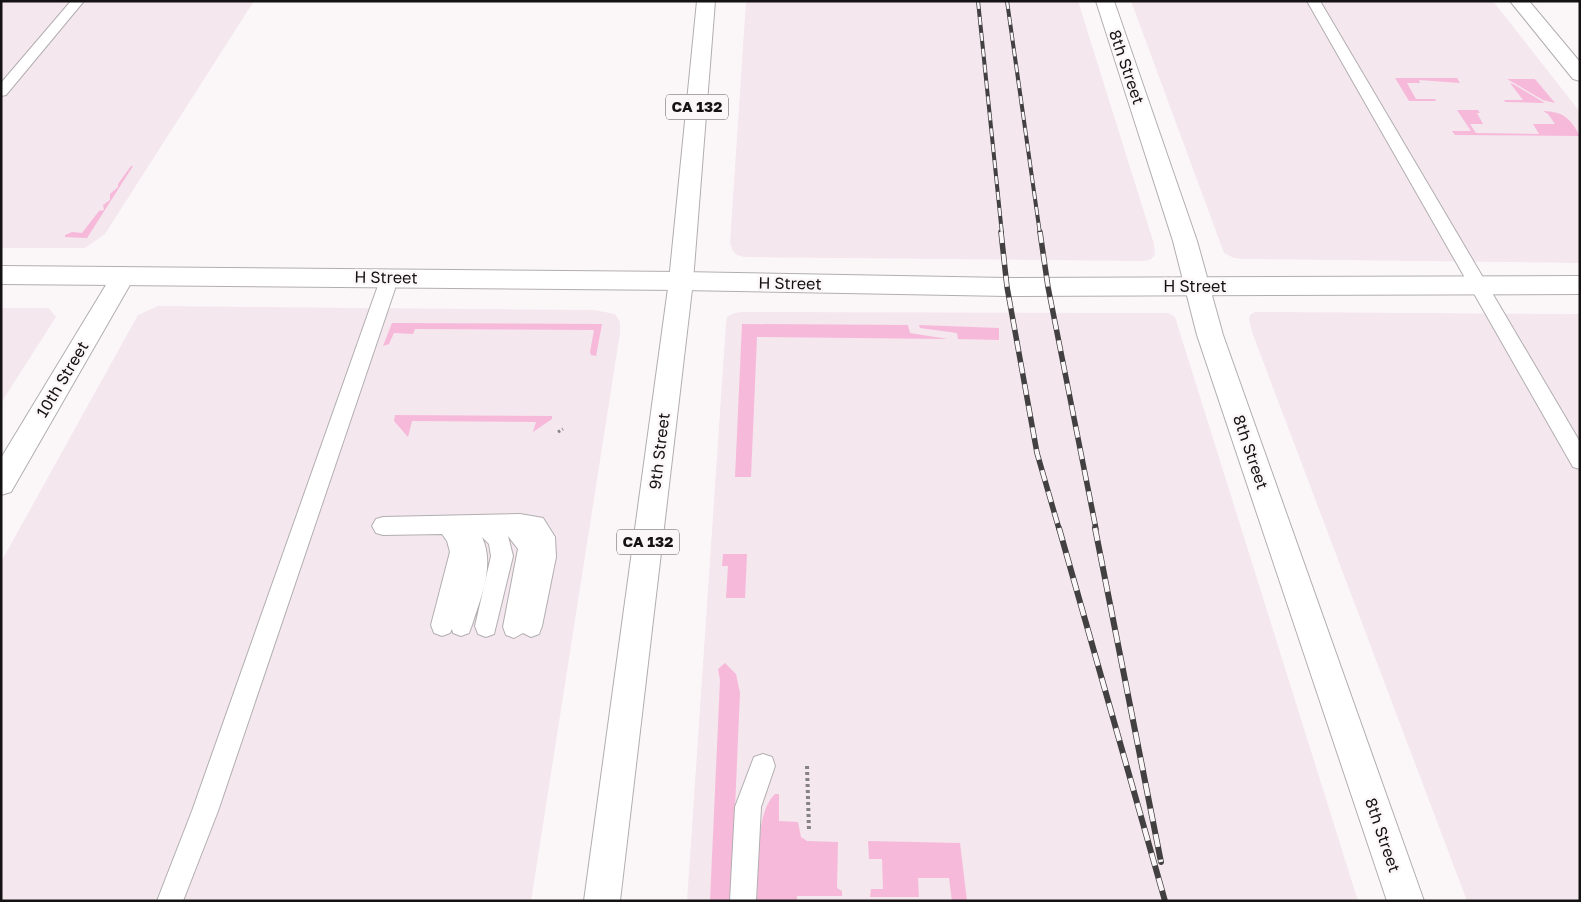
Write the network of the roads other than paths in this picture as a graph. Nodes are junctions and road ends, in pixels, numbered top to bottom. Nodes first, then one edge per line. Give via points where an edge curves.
1 (78, 1) edge
2 (706, 1) edge
3 (1104, 1) edge
4 (1313, 1) edge
5 (1519, 1) edge
6 (1580, 76) edge
7 (1, 92) edge
8 (1, 274) edge
9 (123, 276) junction
10 (390, 277) junction
11 (681, 280) junction
12 (1477, 284) junction
13 (1197, 285) junction
14 (1580, 285) edge
15 (1580, 461) edge
16 (1, 482) edge
17 (453, 524) junction
18 (483, 524) junction
19 (383, 526) dead end
20 (451, 625) dead end
21 (486, 626) dead end
22 (523, 626) dead end
23 (763, 766) dead end
24 (170, 901) edge
25 (602, 901) edge
26 (743, 901) edge
27 (1406, 901) edge

1 - 7 lane
2 - 11 main road, 9th Street / CA 132
3 - 13 main road, 8th Street
4 - 12 lane
5 - 6 main road
8 - 9 main road, H Street
9 - 10 main road, H Street
9 - 16 main road, 10th Street
10 - 11 main road, H Street
10 - 24 lane via 205,811
11 - 13 main road, H Street via 1008,287
11 - 25 main road, 9th Street / CA 132
12 - 13 main road, H Street
12 - 14 main road, H Street
12 - 15 lane
13 - 27 main road, 8th Street via 1210,335
17 - 18 lane
17 - 19 lane
17 - 20 lane via 461,552
18 - 21 lane via 499,540 502,556
18 - 22 lane via 506,523 515,528 529,550
23 - 26 lane via 748,808

